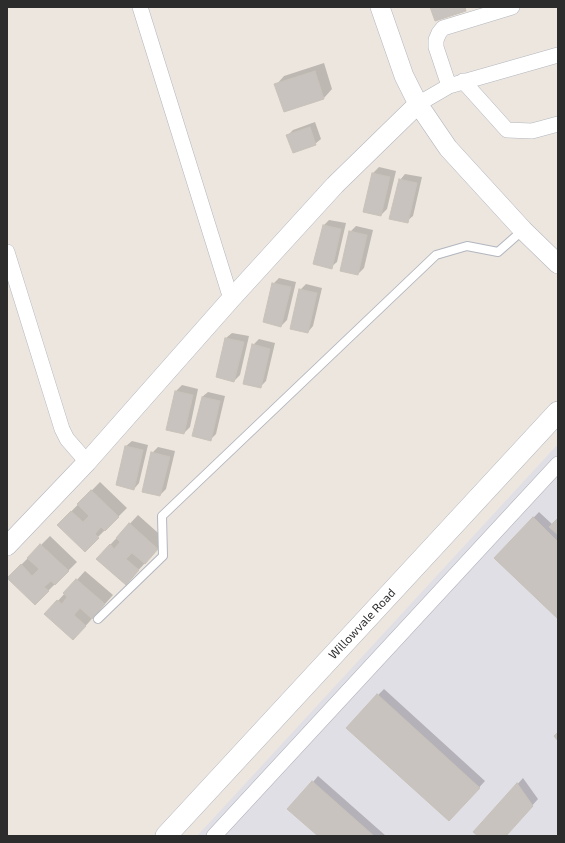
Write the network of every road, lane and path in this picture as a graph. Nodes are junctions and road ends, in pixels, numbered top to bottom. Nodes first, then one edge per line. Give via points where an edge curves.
1 (140, 7) edge
2 (380, 7) edge
3 (512, 7) edge
4 (558, 55) edge
5 (456, 84) junction
6 (418, 104) junction
7 (558, 124) edge
8 (523, 230) junction
9 (7, 252) edge
10 (558, 264) edge
11 (231, 299) junction
12 (558, 412) edge
13 (87, 462) junction
14 (558, 464) edge
15 (7, 546) edge
16 (98, 619) dead end
17 (166, 836) edge
18 (214, 836) edge

1 - 11 street
2 - 6 street via 404,76
3 - 5 street via 443,28 439,33 436,47
4 - 5 street
5 - 6 street
5 - 7 street via 508,130 532,131
6 - 8 street via 448,148
6 - 11 street via 335,185
8 - 10 street
8 - 16 lane via 498,252 467,246 436,255 162,516 162,556
9 - 13 street via 62,429 67,439
11 - 13 street
12 - 17 main road, Willowvale Road
13 - 15 street
14 - 18 street

